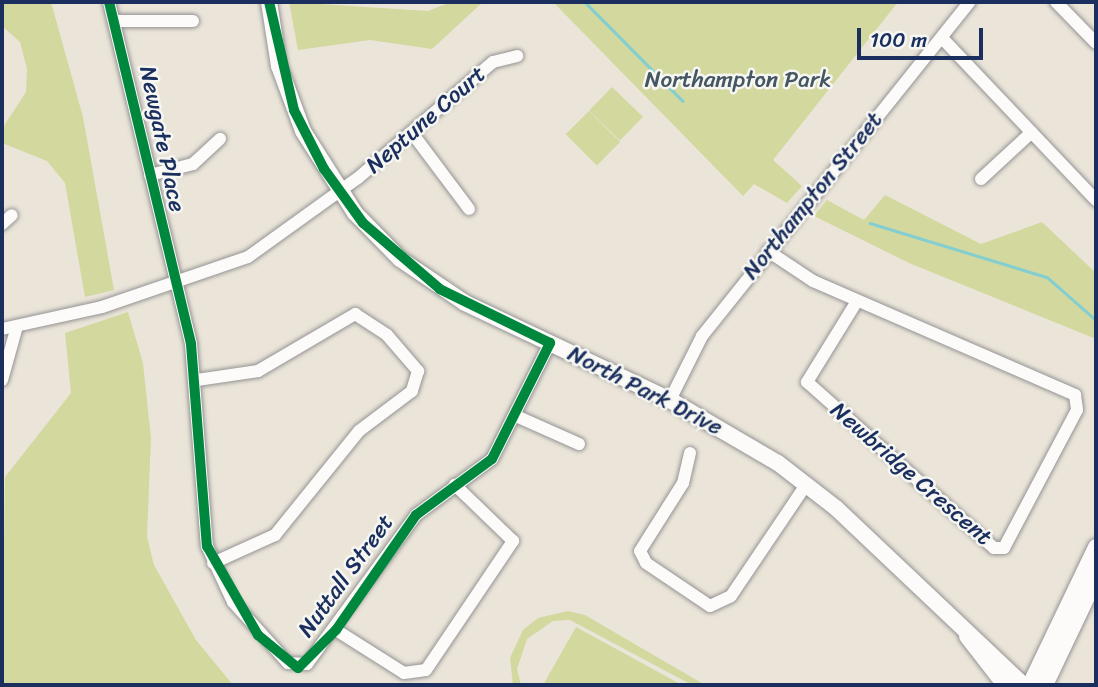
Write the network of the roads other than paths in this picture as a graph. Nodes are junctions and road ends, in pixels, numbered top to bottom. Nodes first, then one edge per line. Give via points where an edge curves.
1 (109, 2) edge
2 (269, 2) edge
3 (970, 2) edge
4 (1056, 2) edge
5 (114, 20) junction
6 (193, 21) dead end
7 (942, 38) junction
8 (1096, 43) edge
9 (517, 56) dead end
10 (1032, 132) junction
11 (412, 133) junction
12 (220, 139) dead end
13 (150, 175) junction
14 (981, 179) dead end
15 (340, 192) junction
16 (1096, 201) edge
17 (469, 209) dead end
18 (12, 215) dead end
19 (2, 224) edge
20 (768, 251) junction
21 (172, 285) junction
22 (857, 301) junction
23 (2, 329) edge
24 (16, 330) junction
25 (550, 343) junction
26 (2, 380) edge
27 (197, 380) junction
28 (670, 400) junction
29 (516, 416) junction
30 (579, 444) dead end
31 (690, 453) dead end
32 (455, 485) junction
33 (806, 485) junction
34 (1096, 547) edge
35 (213, 562) junction
36 (1096, 578) edge
37 (336, 630) junction
38 (967, 636) junction
39 (1005, 685) edge
40 (1023, 685) edge
41 (1030, 685) edge
42 (1045, 685) edge

1 - 5 street, Newgate Place
2 - 15 main road, North Park Drive via 294,110
3 - 7 street, Northampton Street
4 - 8 street
5 - 6 street
5 - 13 street, Newgate Place
7 - 10 street
7 - 20 street, Northampton Street
9 - 11 street, Neptune Court via 493,62
10 - 14 street
10 - 16 street
11 - 15 street, Neptune Court
11 - 17 street via 462,192
12 - 13 street via 193,164
13 - 21 street, Newgate Place
15 - 21 street, Neptune Court via 248,257
15 - 25 main road, North Park Drive via 418,273
18 - 19 street
20 - 22 street, Newbridge Crescent
20 - 28 street, Northampton Street via 702,336
21 - 24 street, Neptune Court
21 - 27 street, Nuttall Street
22 - 22 street, Newbridge Crescent via 1075,395 1077,410 1004,548 994,548 807,382
23 - 24 street
24 - 26 street
25 - 28 main road, North Park Drive
25 - 29 street, Nuttall Street
27 - 35 street, Nuttall Street
27 - 35 street via 258,371 355,314 387,335 418,371 412,391 359,431 275,535
28 - 33 main road, North Park Drive
29 - 30 street
29 - 32 street, Nuttall Street via 492,459
31 - 33 street via 683,483 640,551 646,563 710,606 731,596
32 - 37 street, Nuttall Street via 416,515
32 - 37 street via 513,541 426,670 404,673
33 - 38 main road, North Park Drive
34 - 41 main road
35 - 37 street, Nuttall Street via 258,635 288,663 307,664
36 - 42 main road
38 - 39 main road, North Park Drive via 975,654
38 - 40 main road, North Park Drive

